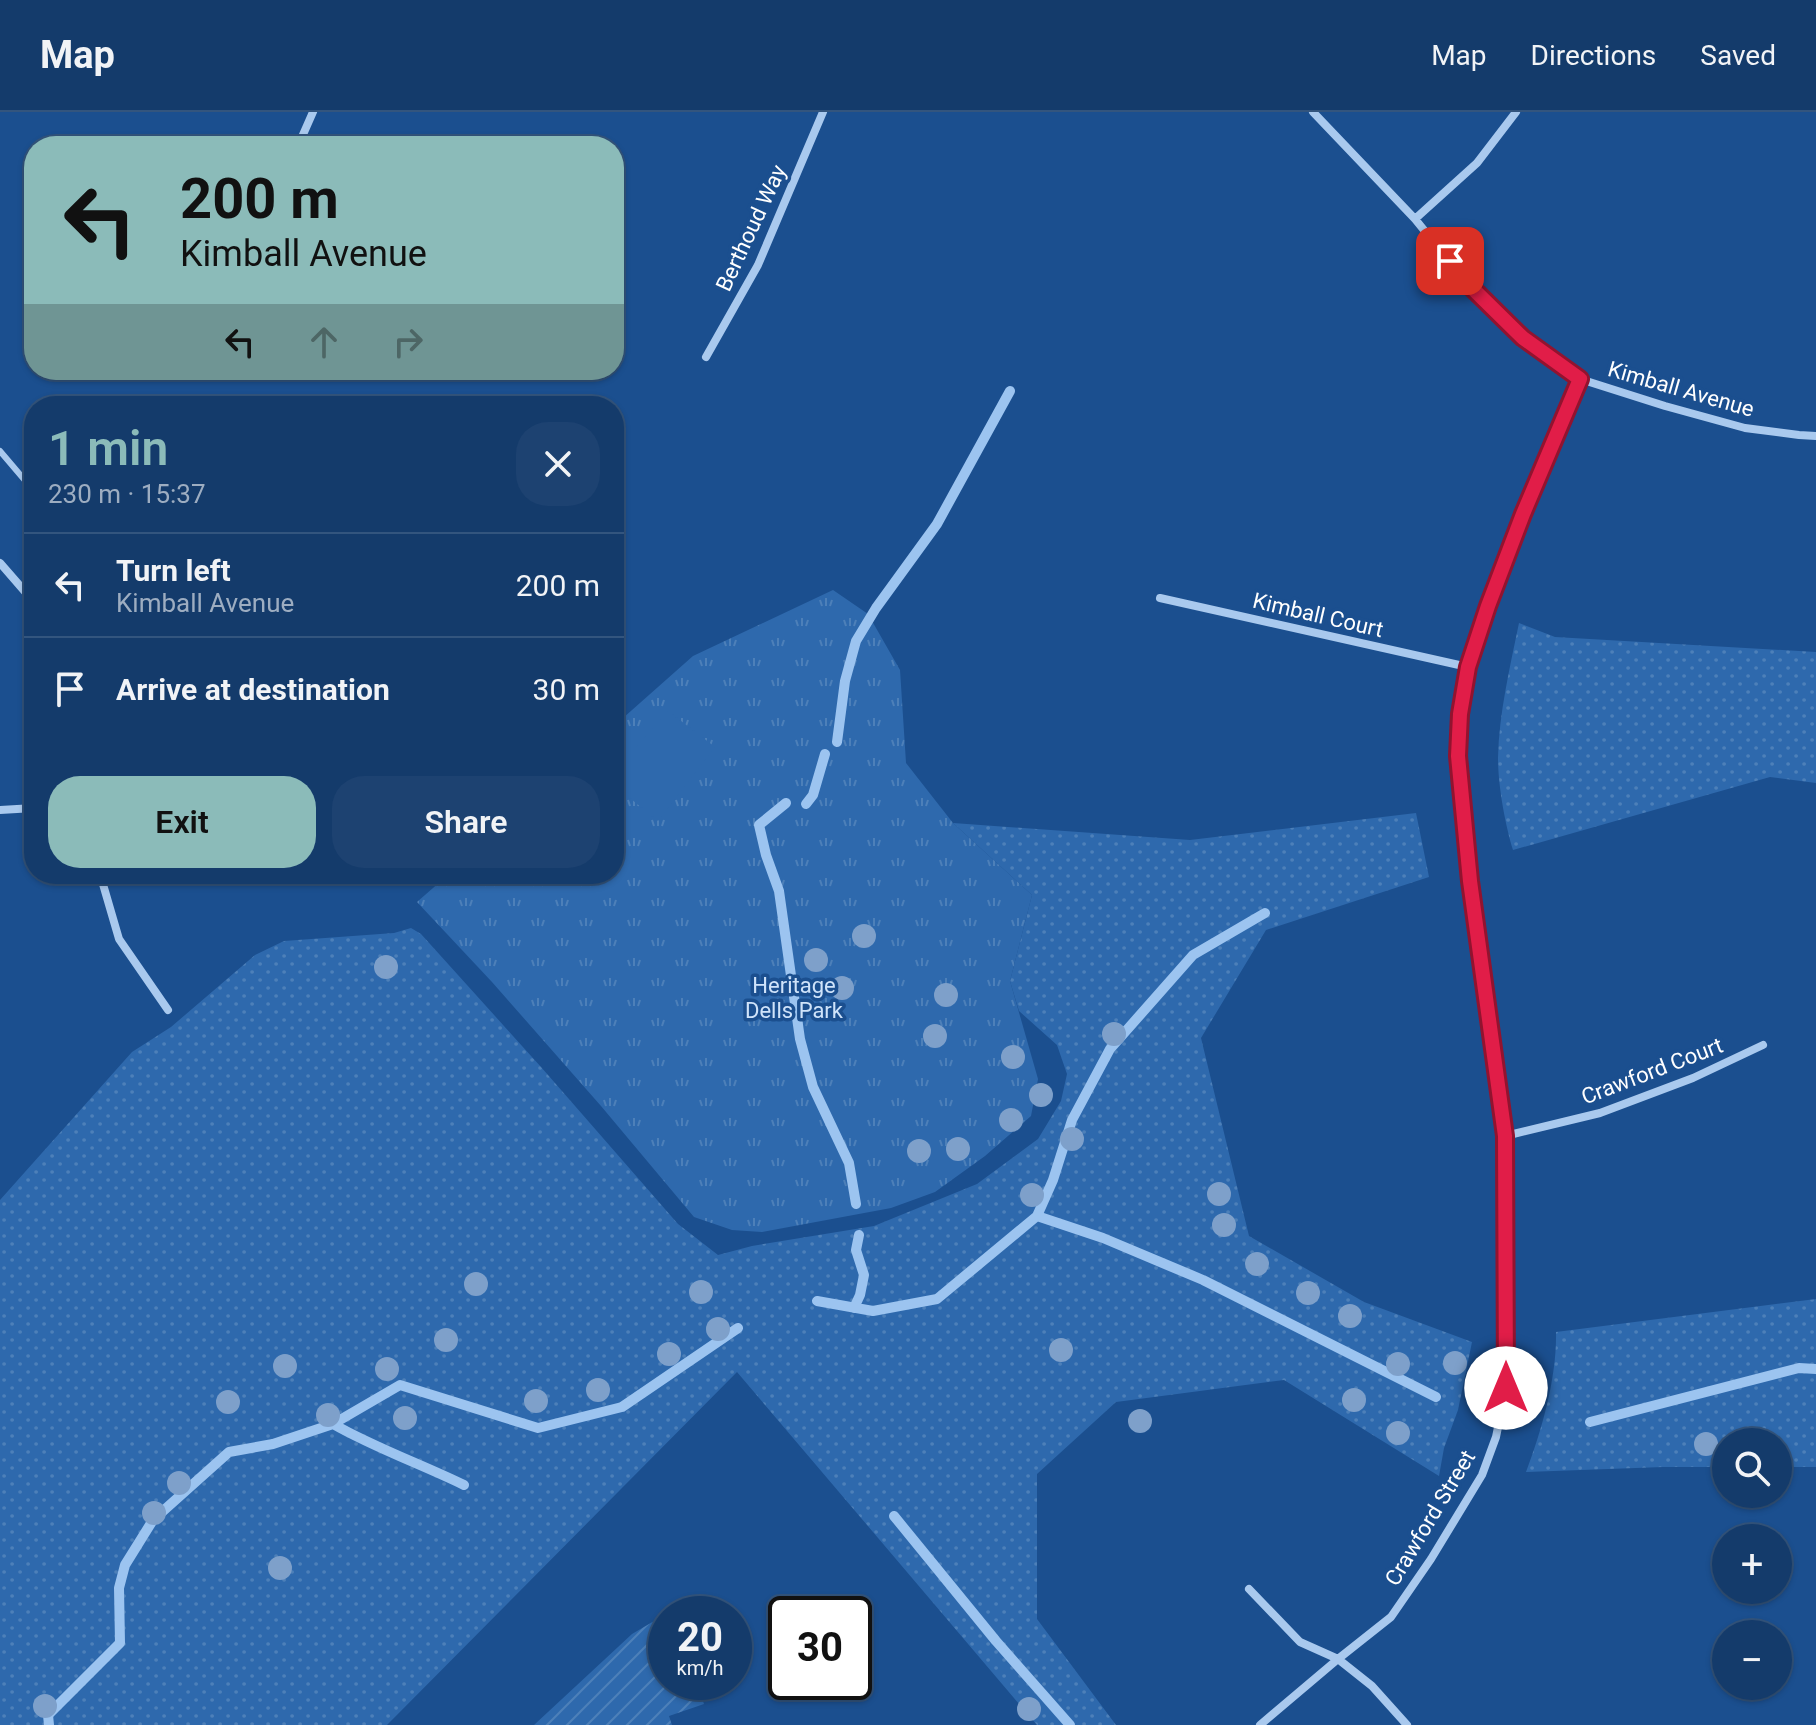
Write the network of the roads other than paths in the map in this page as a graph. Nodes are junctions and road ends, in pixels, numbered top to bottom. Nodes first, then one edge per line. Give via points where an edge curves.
1 (313, 112) edge
2 (823, 112) edge
3 (1313, 112) edge
4 (1516, 112) edge
5 (302, 136) edge
6 (1415, 219) junction
7 (706, 357) dead end
8 (1580, 379) junction
9 (1816, 436) edge
10 (0, 451) edge
11 (24, 479) edge
12 (0, 563) edge
13 (24, 591) edge
14 (1160, 598) dead end
15 (1468, 667) junction
16 (24, 809) edge
17 (0, 810) edge
18 (103, 884) edge
19 (168, 1010) dead end
20 (1763, 1045) dead end
21 (1505, 1136) junction
22 (1249, 1589) dead end
23 (1338, 1659) junction
24 (1260, 1725) edge
25 (1407, 1725) edge

1 - 5 street
2 - 7 street, Berthoud Way via 758,265
3 - 6 street, Kimball Avenue
4 - 6 street via 1477,163
6 - 8 street, Kimball Avenue via 1467,283 1523,338
8 - 9 street, Kimball Avenue via 1745,428
8 - 15 street, Crawford Street via 1523,514
10 - 11 lane
12 - 13 street
14 - 15 street, Kimball Court
15 - 21 street, Crawford Street via 1460,714 1460,786
16 - 17 street
18 - 19 street via 119,939
20 - 21 street, Crawford Court via 1600,1113
21 - 23 street, Crawford Street via 1506,1388 1496,1437 1482,1475 1391,1617
22 - 23 street via 1300,1642
23 - 24 street, Crawford Street
23 - 25 street

